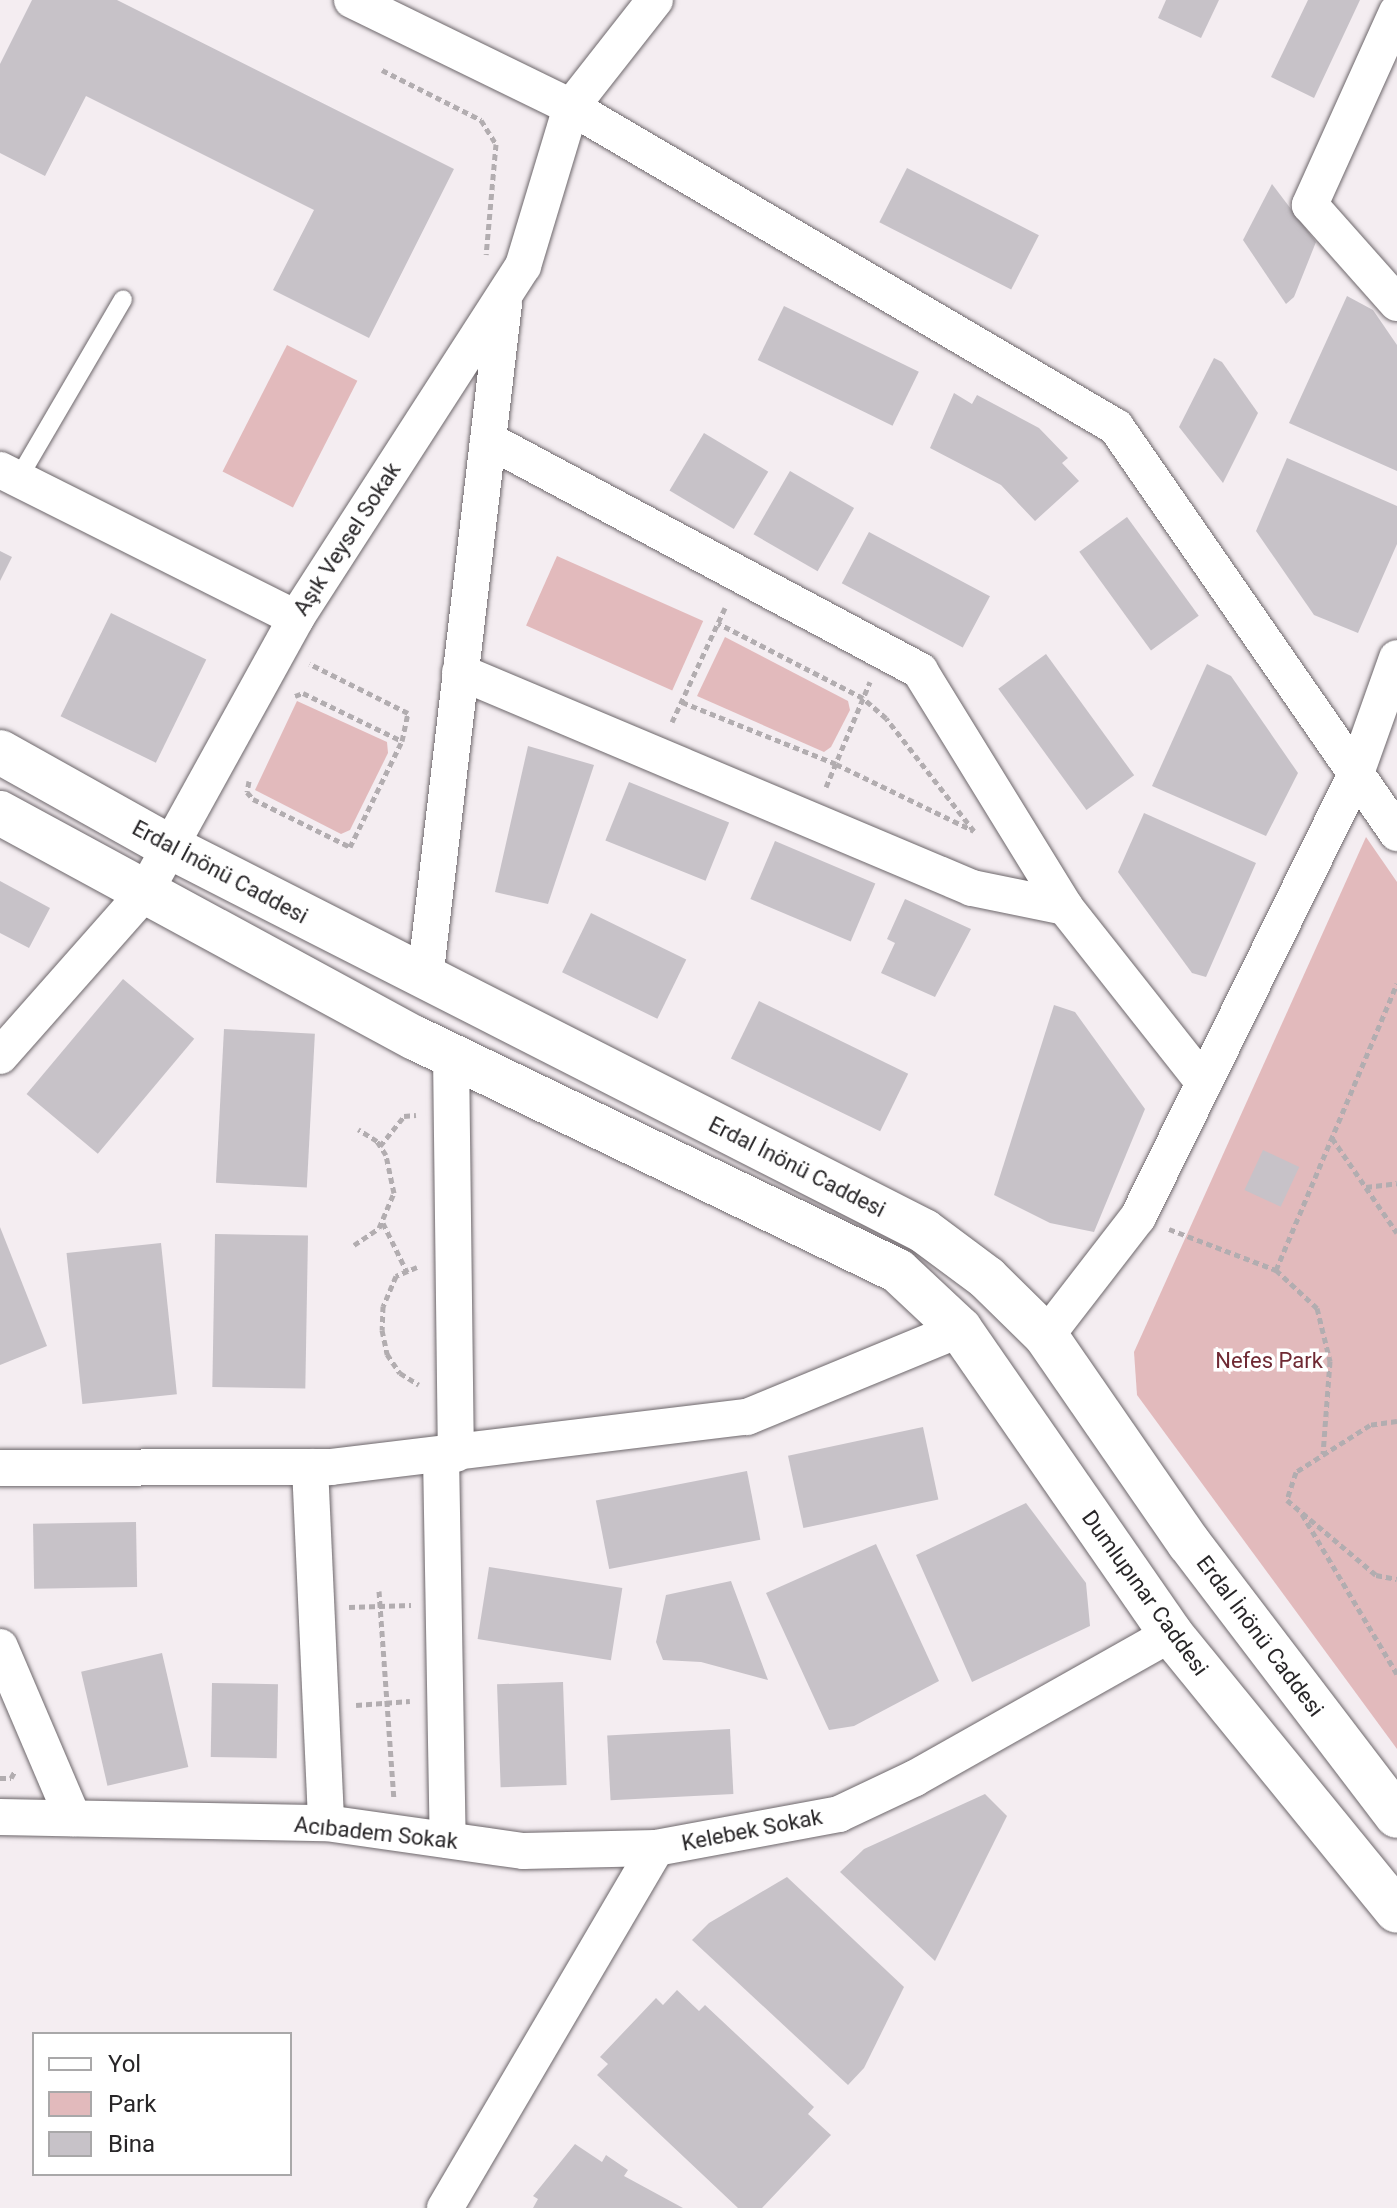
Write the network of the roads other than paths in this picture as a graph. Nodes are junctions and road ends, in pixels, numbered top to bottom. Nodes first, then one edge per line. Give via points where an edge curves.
1 (352, 0) edge
2 (655, 0) edge
3 (1397, 12) edge
4 (571, 107) junction
5 (505, 294) junction
6 (123, 299) dead end
7 (1397, 303) edge
8 (488, 440) junction
9 (9, 474) edge
10 (296, 618) junction
11 (1397, 658) edge
12 (460, 672) junction
13 (0, 752) edge
14 (1355, 776) junction
15 (0, 813) edge
16 (1397, 833) edge
17 (170, 847) junction
18 (145, 892) junction
19 (1065, 907) junction
20 (425, 979) junction
21 (451, 1054) junction
22 (0, 1056) edge
23 (1204, 1083) junction
24 (960, 1329) junction
25 (1046, 1336) junction
26 (448, 1455) junction
27 (310, 1467) junction
28 (0, 1468) edge
29 (1171, 1634) junction
30 (0, 1647) edge
31 (1397, 1816) edge
32 (0, 1817) edge
33 (73, 1818) junction
34 (326, 1823) junction
35 (448, 1840) junction
36 (656, 1848) junction
37 (1397, 1911) edge
38 (445, 2208) edge

1 - 4 street
2 - 4 street, Aşık Veysel Sokak
3 - 7 street via 1310,205
4 - 5 street, Aşık Veysel Sokak via 523,266
4 - 14 street via 1116,427
5 - 8 street
5 - 10 street, Aşık Veysel Sokak
6 - 9 lane
8 - 12 street
8 - 19 street via 920,671
9 - 10 street
10 - 17 street, Aşık Veysel Sokak
11 - 14 street
12 - 19 street via 972,888
12 - 20 street
13 - 17 main road, Erdal İnönü Caddesi
14 - 16 street
14 - 23 street
15 - 18 main road
17 - 18 street, Aşık Veysel Sokak
17 - 20 main road, Erdal İnönü Caddesi
18 - 21 main road
18 - 22 street, Aşık Veysel Sokak
19 - 23 street
20 - 25 main road, Erdal İnönü Caddesi via 924,1231 987,1278
21 - 24 main road, Dumlupınar Caddesi via 898,1271
21 - 26 street
23 - 25 street via 1138,1217
24 - 26 street via 747,1417
24 - 29 main road, Dumlupınar Caddesi
25 - 31 main road, Erdal İnönü Caddesi via 1189,1543
26 - 27 street
26 - 35 street
27 - 28 street
27 - 34 street
29 - 36 street, Kelebek Sokak via 915,1778 839,1814
29 - 37 main road, Dumlupınar Caddesi
30 - 33 street
32 - 33 street, Acıbadem Sokak
33 - 34 street, Acıbadem Sokak
34 - 35 street, Acıbadem Sokak via 395,1816
35 - 36 street, Acıbadem Sokak via 523,1851
36 - 38 street, Kelebek Sokak

